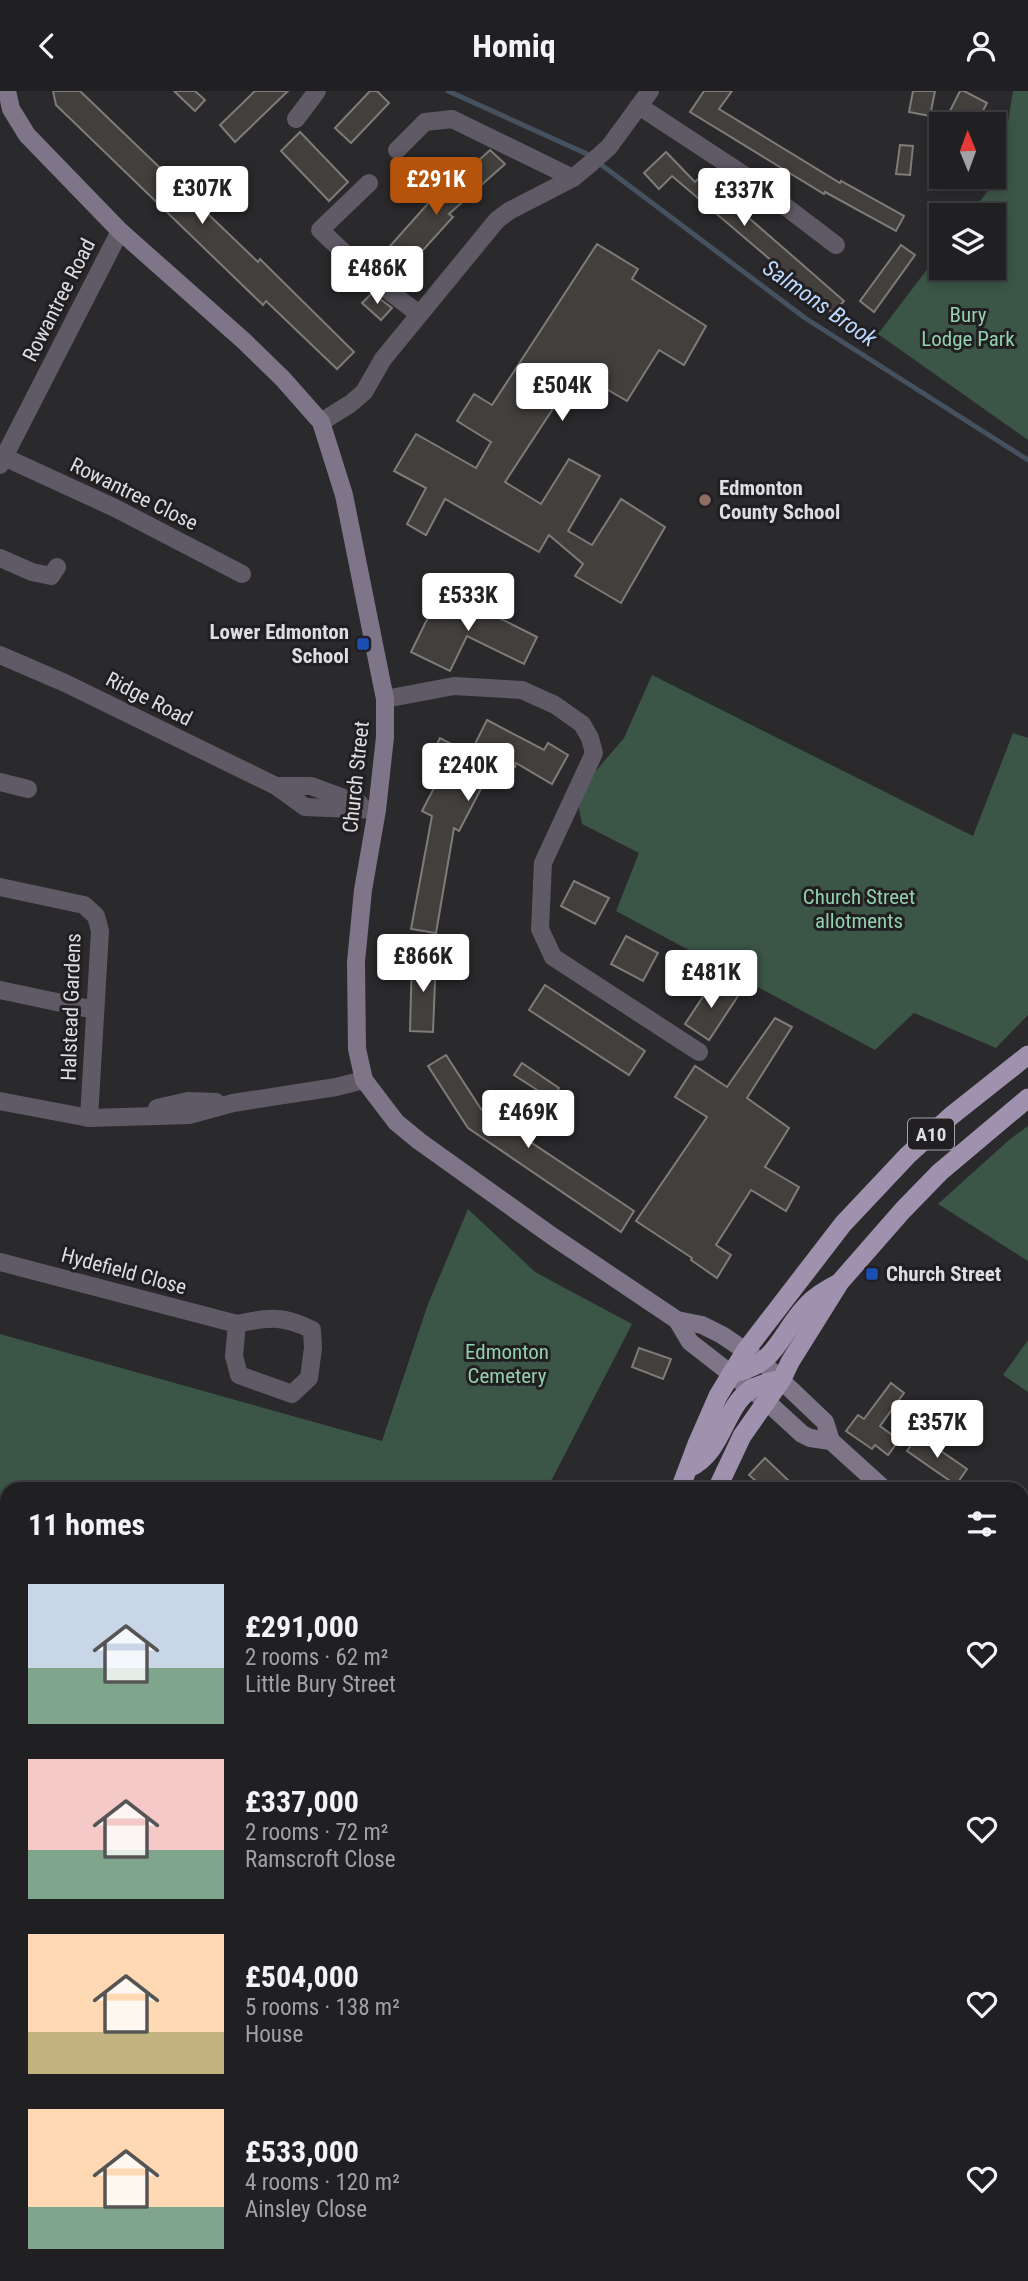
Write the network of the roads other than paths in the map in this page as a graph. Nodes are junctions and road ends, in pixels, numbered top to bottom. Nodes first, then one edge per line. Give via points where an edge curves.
1 (7, 91) edge
2 (317, 91) edge
3 (645, 98) edge
4 (296, 119) dead end
5 (397, 150) dead end
6 (573, 178) junction
7 (369, 183) dead end
8 (120, 231) junction
9 (836, 245) dead end
10 (419, 314) junction
11 (321, 422) junction
12 (2, 461) edge
13 (0, 558) edge
14 (57, 567) dead end
15 (242, 574) dead end
16 (0, 655) edge
17 (385, 699) junction
18 (0, 782) edge
19 (28, 789) dead end
20 (377, 810) junction
21 (0, 887) edge
22 (0, 990) edge
23 (95, 1010) junction
24 (699, 1052) dead end
25 (1028, 1055) edge
26 (364, 1080) junction
27 (1028, 1098) edge
28 (0, 1101) edge
29 (89, 1118) junction
30 (0, 1262) edge
31 (840, 1282) junction
32 (677, 1320) junction
33 (237, 1324) junction
34 (746, 1350) junction
35 (762, 1362) junction
36 (732, 1373) junction
37 (782, 1379) junction
38 (758, 1395) junction
39 (831, 1441) junction
40 (689, 1468) junction
41 (683, 1482) edge
42 (720, 1482) edge
43 (876, 1482) edge

1 - 8 main road, Church Street via 11,109 27,135
2 - 4 street
3 - 6 street via 609,147
3 - 9 street
5 - 6 street via 425,122 452,118
6 - 10 street via 497,220
7 - 10 street via 320,230
8 - 11 main road, Church Street via 244,341
8 - 12 street, Rowantree Road
10 - 11 street via 364,392
11 - 17 main road, Church Street via 344,495
12 - 15 street, Rowantree Close via 115,508
13 - 14 street via 51,576
16 - 20 street, Ridge Road via 276,786 305,807
17 - 20 main road, Church Street via 386,737
17 - 24 street via 454,686 522,689 582,724 594,753 543,863 540,929 554,957
18 - 19 street
20 - 26 main road, Church Street via 356,962 356,1049
21 - 23 street, Halstead Gardens via 84,905 96,916 100,931
22 - 23 street
23 - 29 street, Halstead Gardens
25 - 34 highway, A10 via 908,1155 843,1224
26 - 29 street via 233,1103 188,1101 120,1117
26 - 32 main road, Church Street via 396,1122 419,1140
27 - 31 highway, A10 via 940,1172
28 - 29 street
30 - 33 street, Hydefield Close
31 - 35 highway, A10 via 805,1306
31 - 37 highway, A10
32 - 34 main road, Church Street via 702,1325
32 - 36 main road, Church Street via 690,1342
33 - 33 street, Hydefield Close via 263,1318 293,1320 312,1330 309,1378 292,1394 239,1375 234,1356
34 - 35 main road, Church Street
34 - 36 highway, A10
35 - 36 highway, A10
35 - 37 main road, Church Street
36 - 38 main road, Church Street
36 - 40 highway, A10
37 - 38 highway, A10
37 - 39 main road, Church Street via 825,1422
38 - 39 main road, Church Street via 802,1434
38 - 40 highway, A10 via 737,1406 710,1453
38 - 42 highway, A10
39 - 43 main road, Church Street
40 - 41 highway, A10

